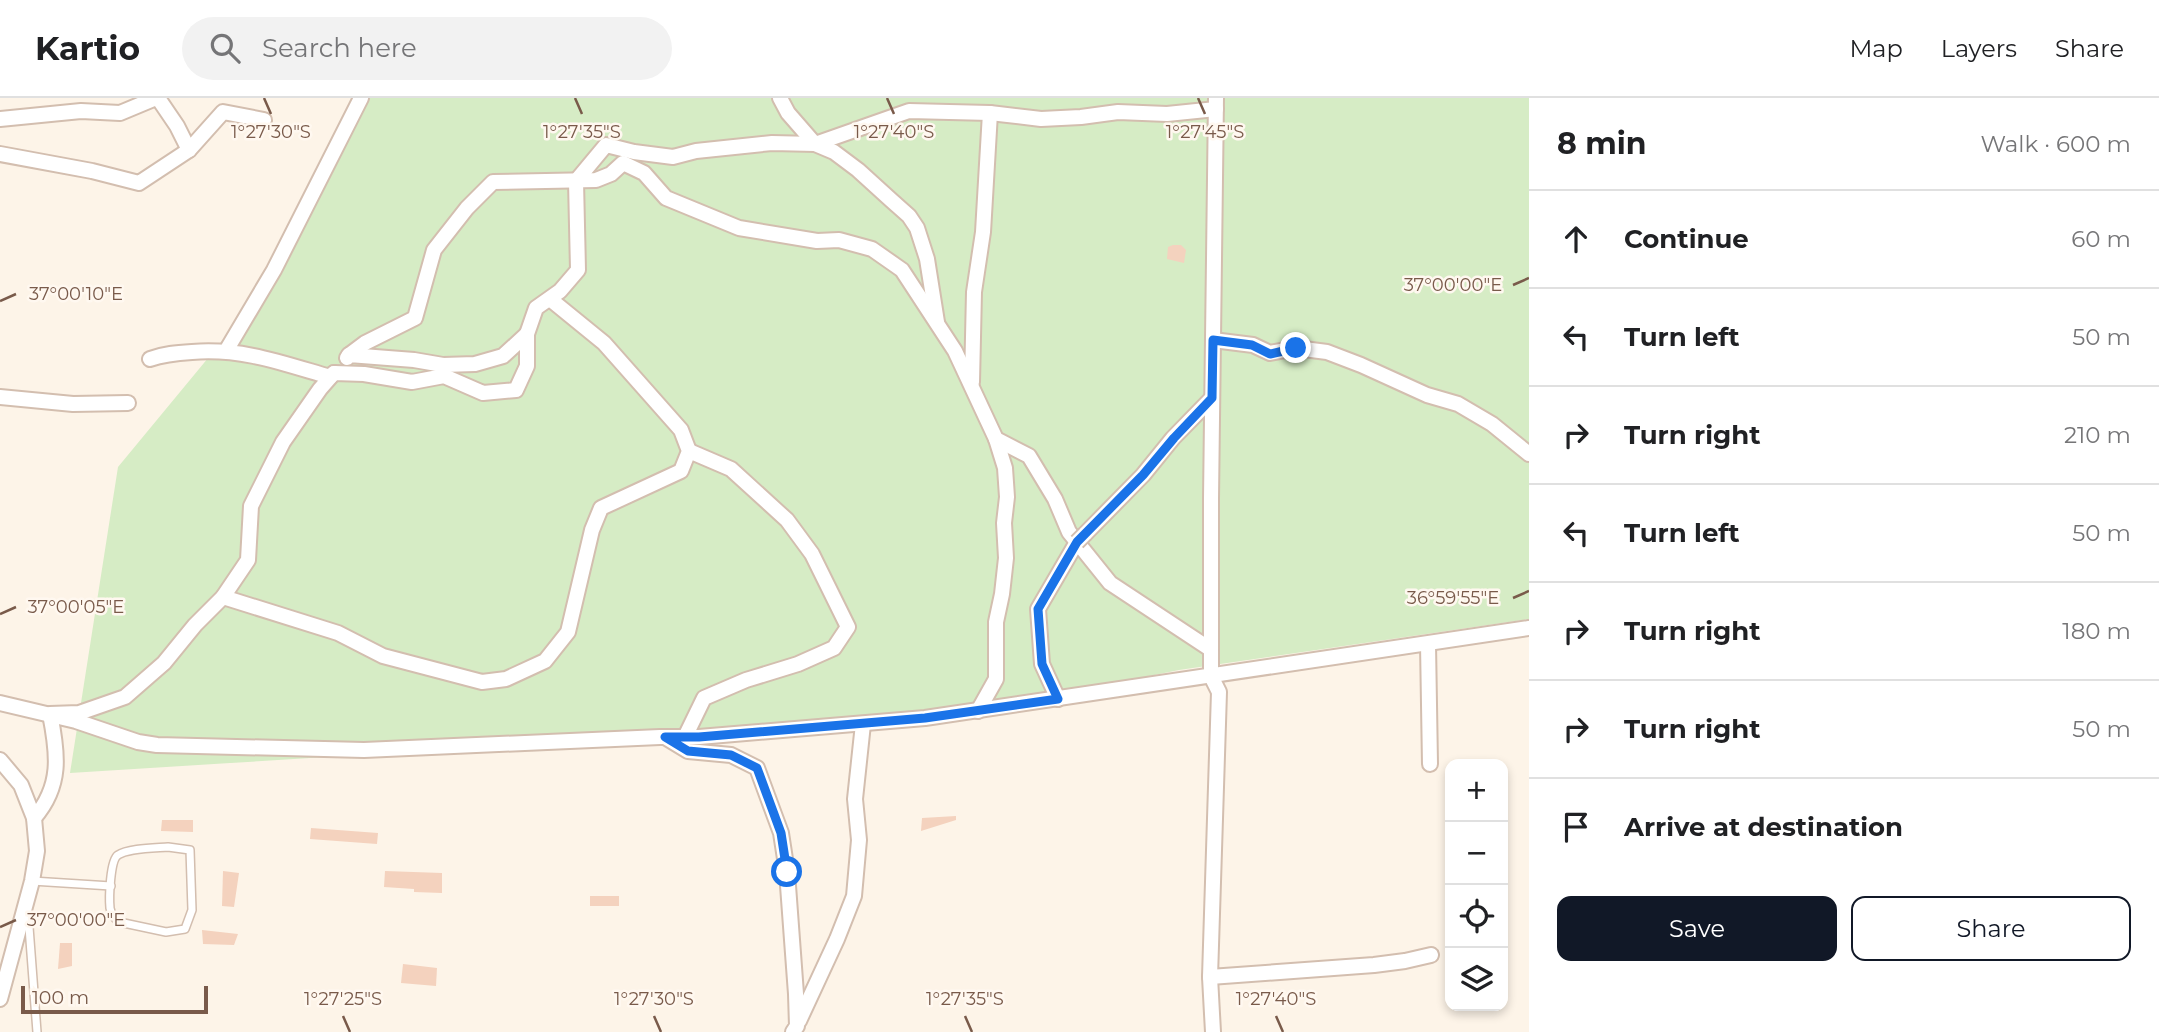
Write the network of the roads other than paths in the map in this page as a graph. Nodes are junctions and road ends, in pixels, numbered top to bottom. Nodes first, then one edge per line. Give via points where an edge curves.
1 (157, 98) edge
2 (361, 98) edge
3 (780, 98) edge
4 (1216, 103) edge
5 (990, 113) junction
6 (0, 119) edge
7 (264, 121) dead end
8 (815, 144) junction
9 (189, 150) junction
10 (0, 154) edge
11 (576, 181) junction
12 (550, 299) junction
13 (937, 322) junction
14 (527, 334) junction
15 (1213, 340) junction
16 (226, 351) junction
17 (349, 355) junction
18 (150, 359) dead end
19 (330, 377) junction
20 (972, 384) junction
21 (0, 397) edge
22 (1212, 398) junction
23 (128, 403) dead end
24 (996, 439) junction
25 (690, 451) junction
26 (1529, 454) edge
27 (223, 597) junction
28 (1529, 628) edge
29 (1428, 644) junction
30 (1210, 649) junction
31 (1211, 676) junction
32 (1058, 699) junction
33 (0, 703) edge
34 (978, 710) junction
35 (50, 714) junction
36 (863, 724) junction
37 (665, 737) junction
38 (685, 737) junction
39 (0, 760) edge
40 (1430, 764) dead end
41 (34, 818) junction
42 (32, 881) junction
43 (111, 886) junction
44 (27, 902) junction
45 (1431, 956) dead end
46 (1210, 976) junction
47 (0, 999) edge
48 (795, 1029) edge
49 (37, 1032) edge
50 (1213, 1032) edge

1 - 6 street via 120,113 81,111
1 - 9 street
2 - 16 street via 274,270
3 - 8 street
4 - 5 street via 1167,114 1118,112 1041,118
4 - 15 street
5 - 8 street via 909,111
5 - 20 street via 983,232 974,292
7 - 9 street via 222,112
8 - 11 street via 772,144 673,156 606,145
8 - 13 street via 858,170 909,216 927,259
9 - 10 street via 139,183
11 - 12 street via 578,270
11 - 13 street via 596,180 623,163 644,173 666,198 739,228 817,241 839,240 872,249 902,270
11 - 17 street via 493,182 434,250 415,318
12 - 14 street via 536,308
12 - 25 street via 604,343 681,430
13 - 20 street
14 - 17 street via 503,356 475,364
14 - 19 street via 527,366 516,390 483,393 444,376 412,382 364,374 334,373
15 - 22 street
15 - 26 street via 1252,345 1270,354 1296,348 1327,352 1458,404
16 - 18 street via 167,353
16 - 19 street
17 - 19 street
19 - 27 street via 284,442 251,506 248,560
20 - 24 street
21 - 23 street via 73,404
22 - 30 street
22 - 32 street via 1081,538 1038,609 1042,664
24 - 30 street via 1029,456 1069,532 1110,583
24 - 34 street via 1005,468 1006,558 996,622 996,679
25 - 27 street via 681,471 601,508 568,632 545,661 506,679 482,682 383,656 338,634
25 - 38 street via 731,469 788,520 812,554 848,627 834,648 704,698
27 - 35 street via 164,663 125,697 79,713
28 - 29 street
29 - 31 street
29 - 40 street
30 - 31 street
31 - 32 street
31 - 46 street via 1219,692
32 - 34 street
33 - 35 street
34 - 36 street
35 - 37 street via 157,746 364,750
35 - 41 street via 56,744 53,788
36 - 38 street
36 - 48 street via 855,799 859,840 854,895
37 - 38 street
37 - 48 street via 688,751 731,755 757,768 781,833 787,872
39 - 41 street via 21,785
41 - 42 street via 37,852
42 - 43 lane
42 - 44 street
43 - 43 lane via 112,861 118,855 168,847 190,850 192,910 185,929 166,932 119,922 110,908
44 - 47 street
44 - 49 lane
45 - 46 street via 1374,965
46 - 50 street

